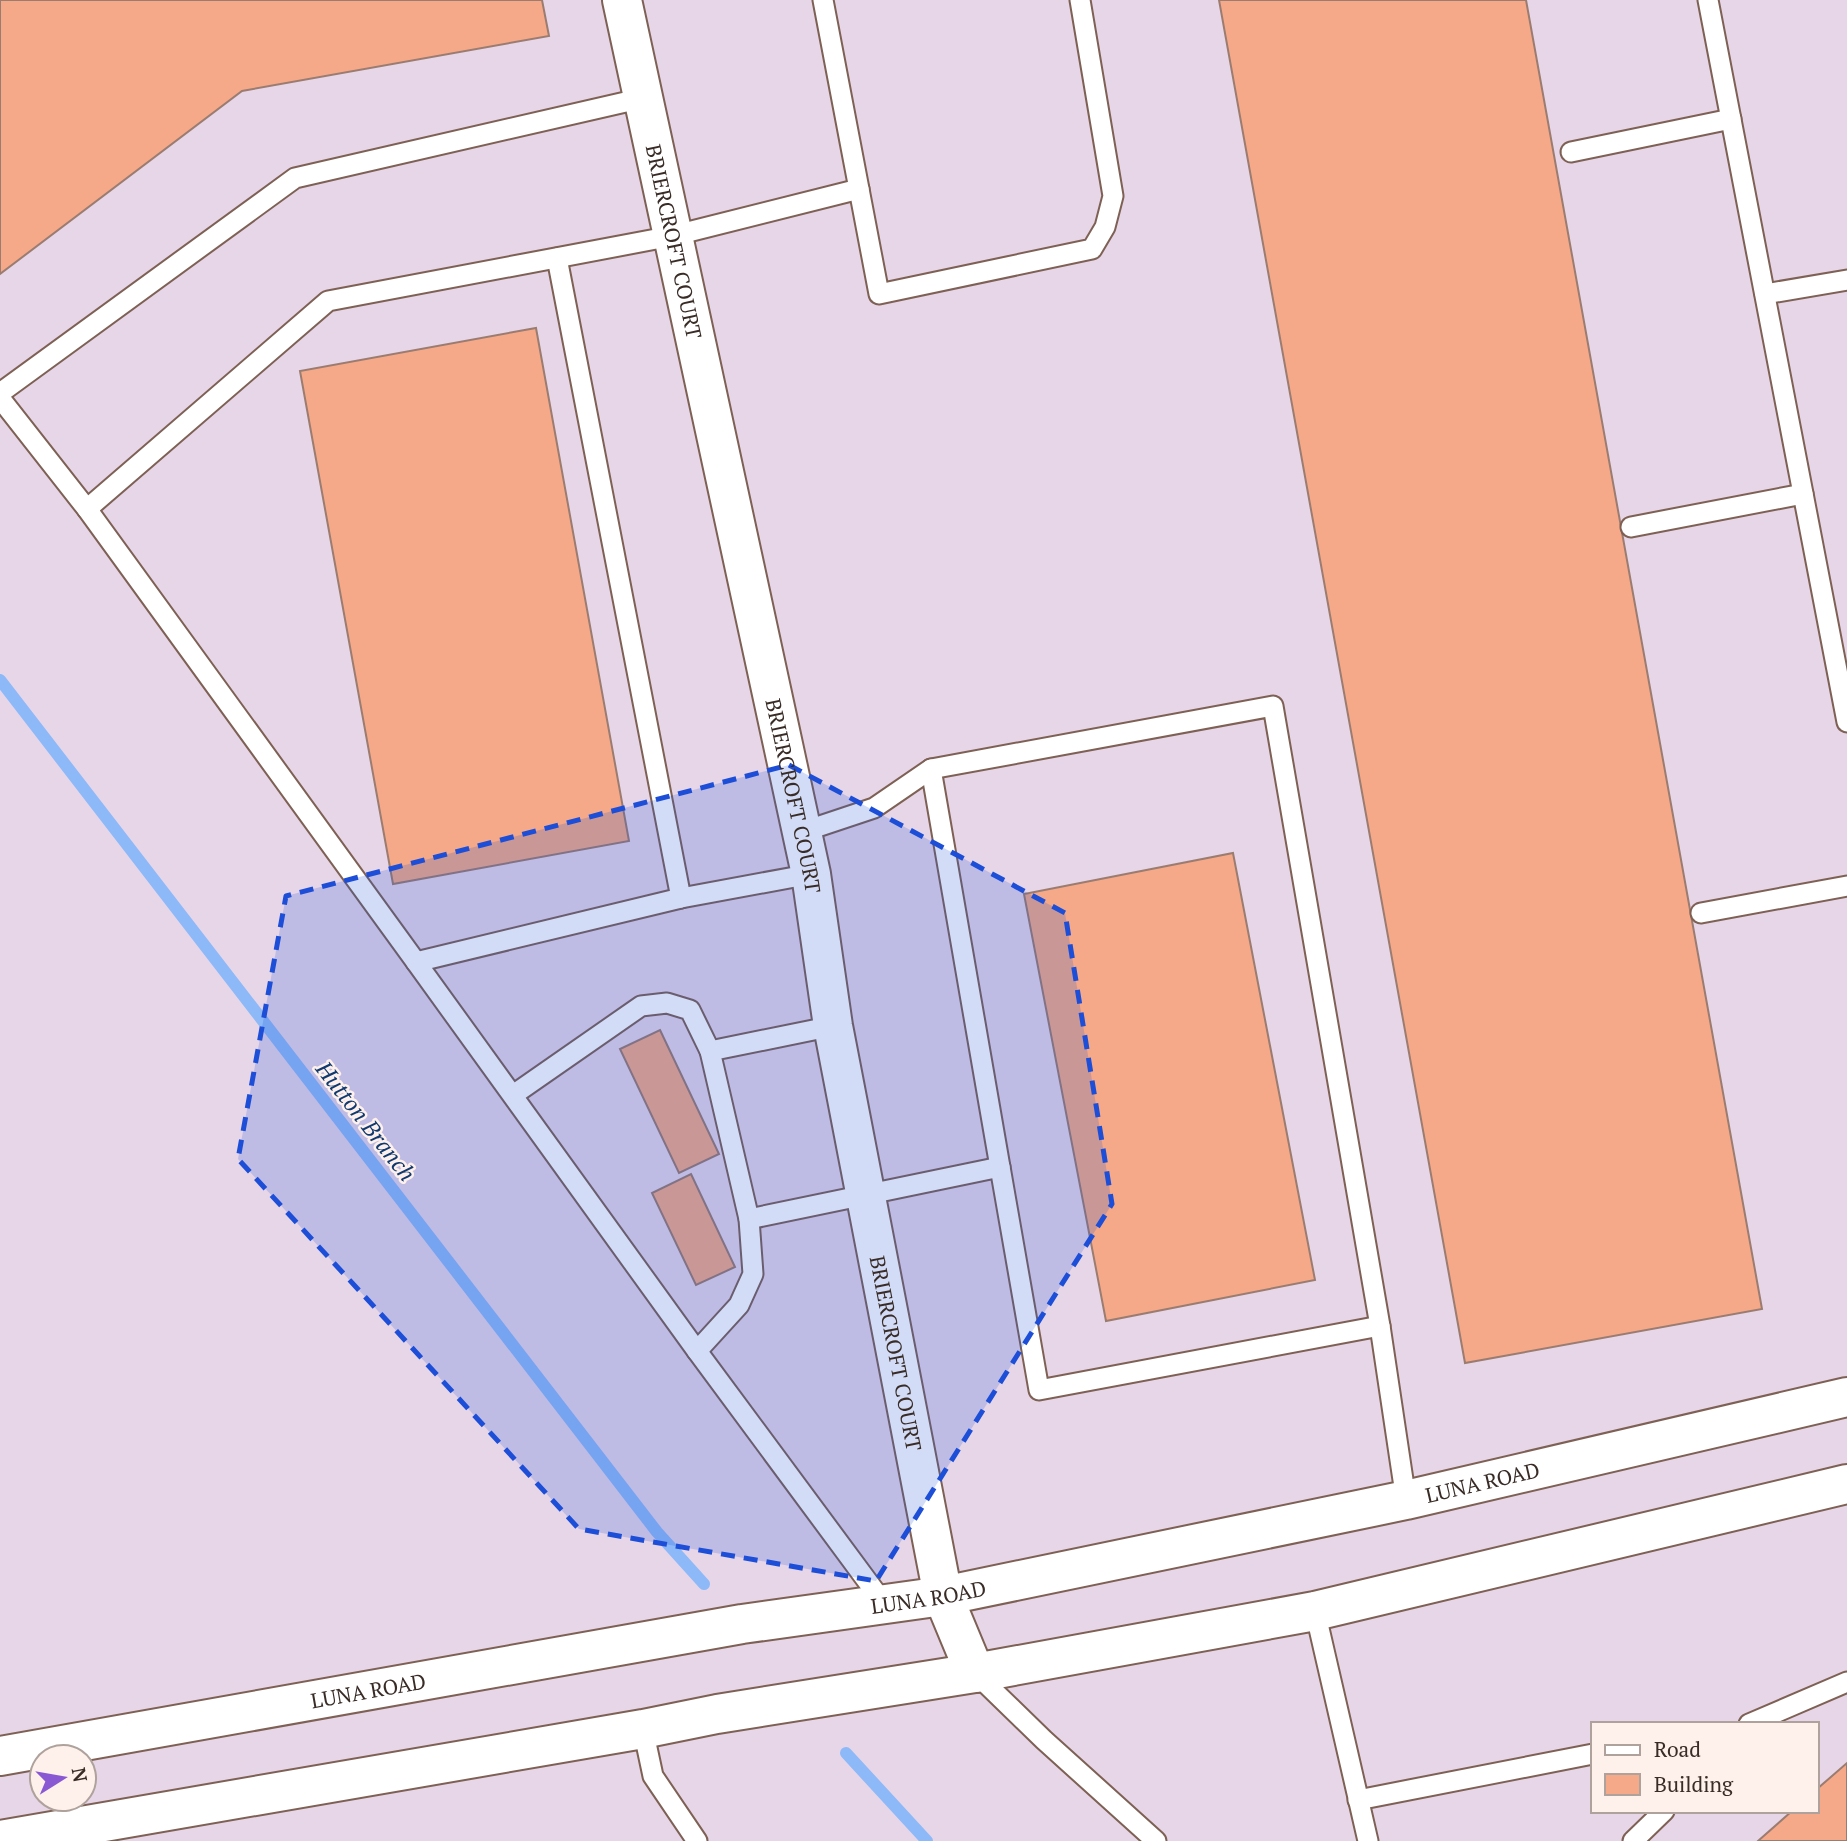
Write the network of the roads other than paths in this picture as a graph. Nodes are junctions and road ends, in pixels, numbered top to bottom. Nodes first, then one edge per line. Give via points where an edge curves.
1 (622, 0) edge
2 (823, 0) edge
3 (1080, 0) edge
4 (1709, 0) edge
5 (643, 98) junction
6 (1731, 119) junction
7 (1571, 152) dead end
8 (859, 189) junction
9 (672, 236) junction
10 (557, 258) junction
11 (1847, 280) edge
12 (1765, 294) junction
13 (0, 395) edge
14 (1803, 494) junction
15 (87, 509) junction
16 (1631, 527) dead end
17 (1838, 629) edge
18 (1847, 721) edge
19 (931, 769) junction
20 (802, 832) junction
21 (811, 874) junction
22 (1847, 886) edge
23 (681, 898) junction
24 (1701, 913) dead end
25 (416, 962) junction
26 (833, 1026) junction
27 (710, 1051) junction
28 (513, 1095) junction
29 (1000, 1167) junction
30 (866, 1196) junction
31 (749, 1219) junction
32 (1380, 1326) junction
33 (697, 1351) junction
34 (1847, 1397) edge
35 (1847, 1484) edge
36 (1406, 1500) junction
37 (943, 1596) junction
38 (885, 1605) junction
39 (1315, 1611) junction
40 (975, 1673) junction
41 (1847, 1682) edge
42 (1754, 1722) edge
43 (643, 1729) junction
44 (98, 1743) edge
45 (28, 1753) edge
46 (1591, 1754) edge
47 (0, 1755) edge
48 (1358, 1800) junction
49 (1662, 1813) edge
50 (65, 1823) edge
51 (0, 1840) edge
52 (697, 1841) edge
53 (1156, 1841) edge
54 (1368, 1841) edge
55 (1633, 1841) edge

1 - 5 main road, BRIERCROFT COURT
2 - 8 lane
3 - 8 lane via 1113,196 1105,227 1092,249 878,294
4 - 6 lane
5 - 9 main road, BRIERCROFT COURT
5 - 13 lane via 295,178
6 - 7 lane
6 - 12 lane
8 - 9 lane
9 - 10 lane
9 - 20 main road, BRIERCROFT COURT
10 - 15 lane via 328,301
10 - 23 lane
11 - 12 lane
12 - 14 lane
13 - 15 lane
14 - 16 lane
14 - 17 lane
15 - 25 lane
17 - 18 lane
19 - 20 lane via 874,808
19 - 29 lane
19 - 32 lane via 1273,706
20 - 21 main road, BRIERCROFT COURT
21 - 23 lane
21 - 26 main road, BRIERCROFT COURT
22 - 24 lane
23 - 25 lane
25 - 28 lane
26 - 27 lane
26 - 30 main road, BRIERCROFT COURT
27 - 28 lane via 690,1010 667,1003 641,1006
27 - 31 lane
28 - 33 lane
29 - 30 lane
29 - 32 lane via 1039,1390
30 - 31 lane
30 - 37 main road, BRIERCROFT COURT
31 - 33 lane via 753,1274 739,1305
32 - 36 lane
33 - 38 lane
34 - 36 main road, LUNA ROAD
35 - 39 main road
36 - 37 main road, LUNA ROAD
37 - 38 main road, LUNA ROAD
37 - 40 main road, BRIERCROFT COURT
38 - 44 main road, LUNA ROAD via 715,1628
39 - 40 main road
39 - 48 lane
40 - 43 main road
40 - 53 lane
41 - 42 lane
43 - 50 main road
43 - 52 lane via 653,1776
45 - 47 main road, LUNA ROAD
46 - 48 lane
48 - 54 lane
49 - 55 lane
50 - 51 main road

